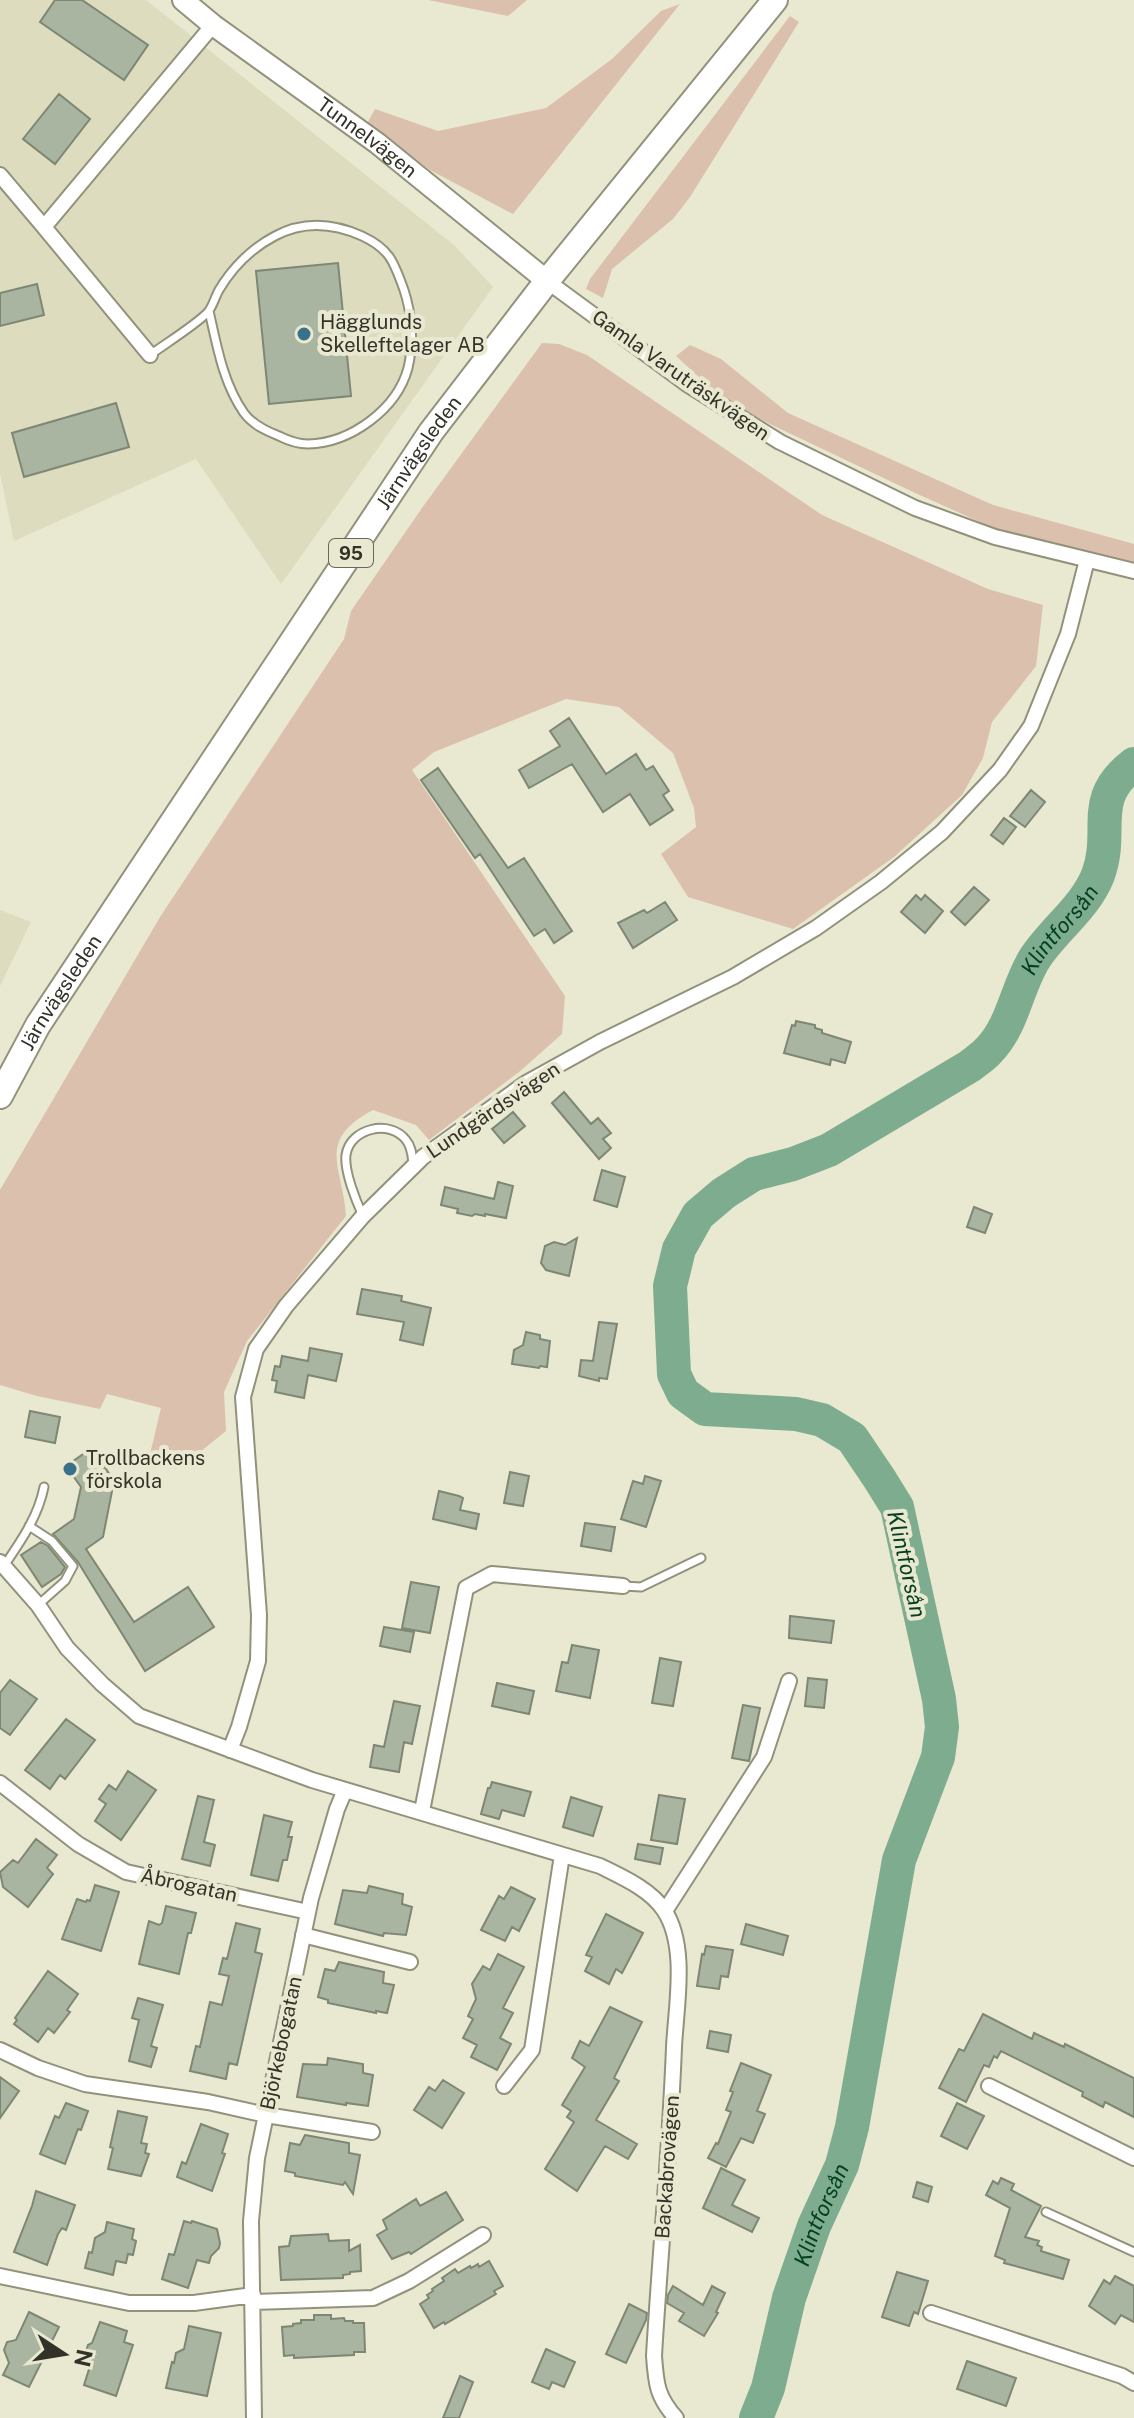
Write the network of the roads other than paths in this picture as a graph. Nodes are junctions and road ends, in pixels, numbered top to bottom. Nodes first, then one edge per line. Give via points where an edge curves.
1 (183, 0) edge
2 (775, 0) edge
3 (213, 25) junction
4 (0, 175) edge
5 (44, 227) junction
6 (547, 281) junction
7 (209, 311) junction
8 (150, 355) joint
9 (1087, 560) junction
10 (1134, 571) edge
11 (0, 1096) edge
12 (413, 1167) junction
13 (363, 1216) junction
14 (44, 1487) dead end
15 (29, 1526) junction
16 (701, 1558) dead end
17 (2, 1564) edge
18 (623, 1586) joint
19 (38, 1605) junction
20 (789, 1681) dead end
21 (230, 1750) junction
22 (0, 1783) edge
23 (345, 1790) junction
24 (422, 1811) junction
25 (562, 1855) junction
26 (665, 1911) junction
27 (308, 1912) junction
28 (303, 1935) junction
29 (410, 1962) dead end
30 (0, 2050) edge
31 (504, 2086) dead end
32 (989, 2086) dead end
33 (266, 2115) junction
34 (372, 2132) dead end
35 (1134, 2158) edge
36 (1046, 2212) dead end
37 (483, 2235) dead end
38 (1134, 2252) edge
39 (0, 2276) edge
40 (252, 2299) junction
41 (931, 2313) dead end
42 (1134, 2383) edge
43 (254, 2418) edge
44 (676, 2418) edge

1 - 3 street, Tunnelvägen
2 - 6 main road, Järnvägsleden / 95
3 - 5 street
3 - 6 street, Tunnelvägen via 377,143
4 - 5 street
5 - 8 street
6 - 9 street, Gamla Varuträskvägen via 687,384 780,442 915,508 995,537
6 - 11 main road, Järnvägsleden / 95 via 431,432 38,1025
7 - 7 lane via 235,269 276,235 308,224 346,229 380,244 396,266 409,304 408,369 382,412 359,429 307,444 283,438 245,415 222,367
7 - 8 lane
9 - 10 street, Gamla Varuträskvägen
9 - 12 street, Lundgärdsvägen via 1068,634 1031,726 1000,770 942,832 816,928 733,977 526,1083
12 - 13 street, Lundgärdsvägen
12 - 13 lane via 406,1140 394,1131 365,1131 353,1138 346,1153 347,1171
13 - 21 street, Lundgärdsvägen via 256,1349 243,1397 258,1661
14 - 15 lane
15 - 17 lane
15 - 19 lane via 52,1541 73,1566 65,1581
16 - 18 lane via 641,1587
17 - 19 street
18 - 24 street via 492,1574 466,1588
19 - 21 street via 67,1648 139,1716
20 - 26 street via 764,1757
21 - 23 street
22 - 27 street, Åbrogatan via 78,1844 126,1872
23 - 24 street
23 - 27 street, Björkebogatan
24 - 25 street
25 - 26 street via 629,1881
25 - 31 street via 532,2050
26 - 44 street, Backabrovägen via 679,1971 654,2356 660,2396
27 - 28 street, Björkebogatan
28 - 29 street
28 - 33 street, Björkebogatan
30 - 33 street via 85,2084
32 - 35 street
33 - 34 street
33 - 40 street, Björkebogatan via 251,2221
36 - 38 lane
37 - 40 street via 373,2298
39 - 40 street via 129,2303
40 - 43 street, Björkebogatan
41 - 42 street

